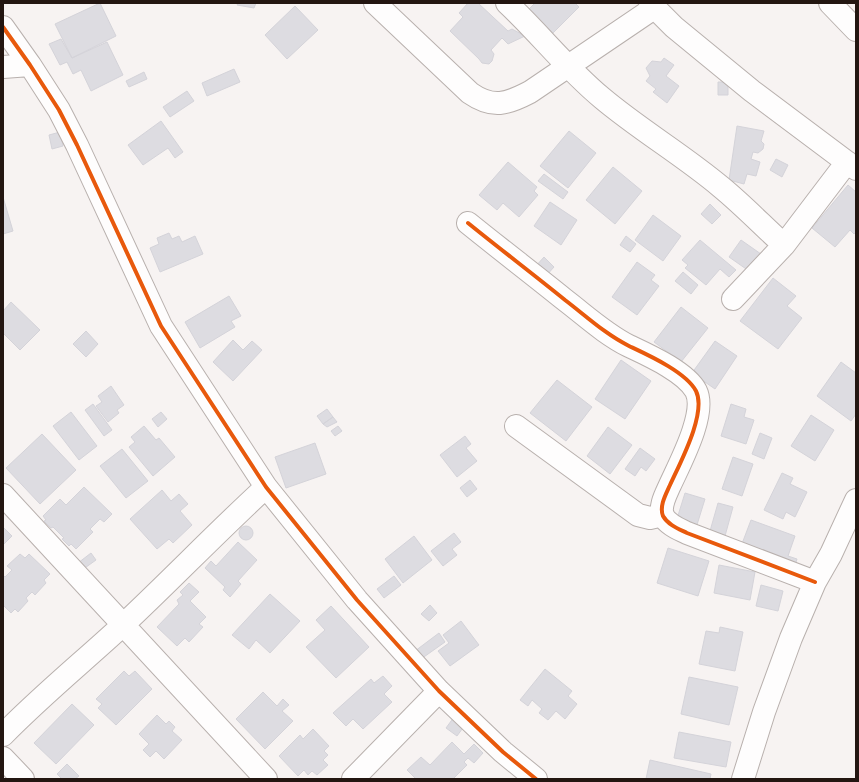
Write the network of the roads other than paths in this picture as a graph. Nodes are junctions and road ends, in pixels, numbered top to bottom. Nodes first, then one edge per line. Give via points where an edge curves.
1 (375, 3) edge
2 (507, 3) edge
3 (830, 3) edge
4 (652, 6) edge
5 (3, 27) edge
6 (856, 30) edge
7 (30, 65) junction
8 (3, 66) edge
9 (567, 66) junction
10 (852, 165) edge
11 (468, 223) dead end
12 (784, 245) junction
13 (733, 299) dead end
14 (516, 426) dead end
15 (266, 486) junction
16 (3, 495) edge
17 (856, 500) edge
18 (663, 515) junction
19 (815, 582) junction
20 (123, 625) junction
21 (439, 691) junction
22 (3, 735) edge
23 (3, 758) edge
24 (22, 779) edge
25 (266, 779) edge
26 (353, 779) edge
27 (536, 779) edge
28 (743, 779) edge

1 - 9 street via 470,93 486,102 503,103 516,99
2 - 9 street
3 - 6 street
4 - 9 street
4 - 10 street via 752,91
5 - 7 street
7 - 8 street
7 - 15 street via 59,110 77,145 161,326
9 - 12 street via 637,126 722,187
10 - 12 street
11 - 18 street via 614,339 665,364 682,376 695,390 699,407 697,419 663,501
12 - 13 street
14 - 18 street via 638,515 650,518
15 - 20 street
15 - 21 street via 357,600
16 - 20 street
17 - 19 street
18 - 19 street via 667,522 687,533
19 - 28 street via 791,638
20 - 22 street via 40,698
20 - 25 street
21 - 26 street
21 - 27 street via 503,752
23 - 24 street

